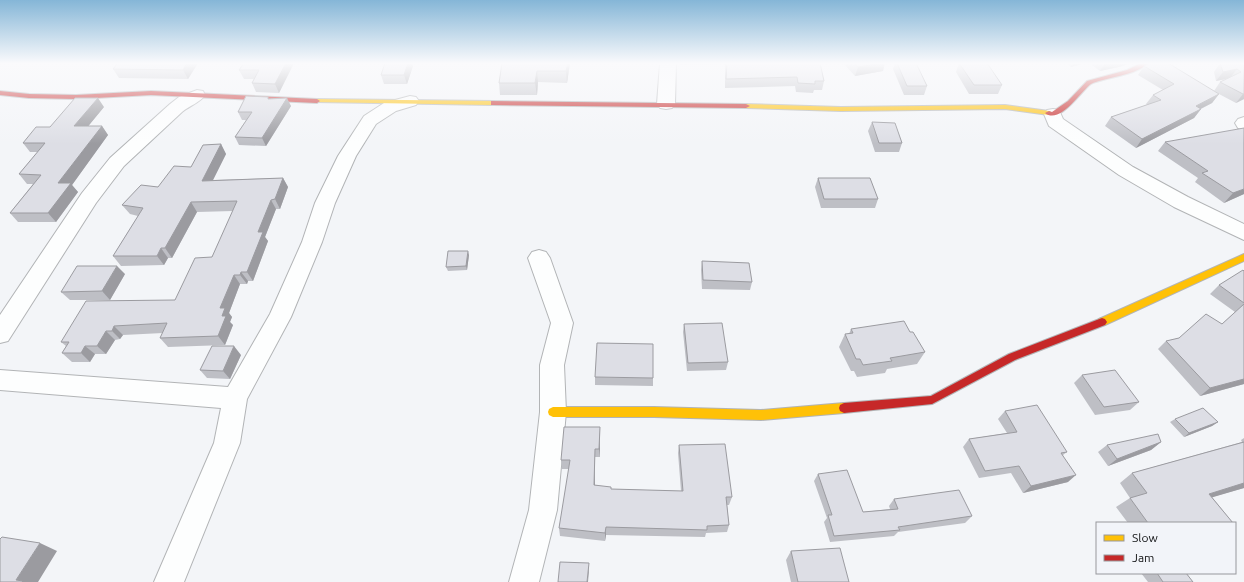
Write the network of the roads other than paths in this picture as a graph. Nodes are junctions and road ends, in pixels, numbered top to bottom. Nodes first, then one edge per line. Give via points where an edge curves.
1 (667, 90) edge
2 (1081, 90) edge
3 (0, 93) edge
4 (197, 95) junction
5 (410, 101) joint
6 (666, 104) junction
7 (364, 111) junction
8 (1053, 114) junction
9 (1244, 233) edge
10 (1244, 257) edge
11 (539, 258) dead end
12 (0, 334) edge
13 (0, 380) edge
14 (235, 398) junction
15 (553, 412) junction
16 (169, 582) edge
17 (524, 582) edge

1 - 6 street
2 - 8 street
3 - 4 street via 76,97
4 - 7 street via 313,101
4 - 12 street via 176,108 117,162 89,198
5 - 6 street
5 - 7 street
6 - 8 street via 841,109 1005,107
7 - 14 street via 280,317
8 - 9 street via 1055,122 1126,171 1180,202
10 - 15 street via 1119,315 1012,357 932,400 761,415
11 - 15 street via 562,323 552,365
13 - 14 street
14 - 16 street via 227,443
15 - 17 street via 543,510

